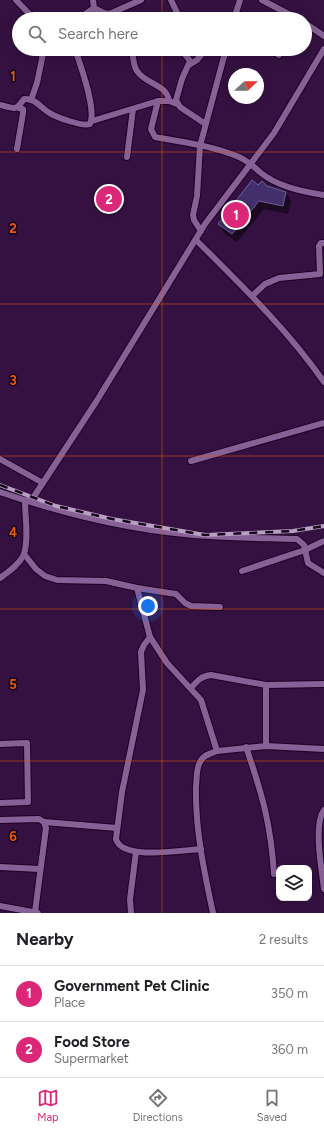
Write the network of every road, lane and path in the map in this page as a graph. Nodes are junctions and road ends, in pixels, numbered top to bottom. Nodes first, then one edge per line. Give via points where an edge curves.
1 (16, 0) edge
2 (94, 0) edge
3 (141, 0) edge
4 (171, 0) edge
5 (240, 0) edge
6 (262, 0) edge
7 (94, 8) junction
8 (27, 12) edge
9 (88, 12) edge
10 (101, 12) edge
11 (114, 12) edge
12 (177, 12) edge
13 (236, 12) edge
14 (285, 12) edge
15 (312, 28) edge
16 (324, 36) edge
17 (324, 49) edge
18 (43, 56) edge
19 (78, 56) edge
20 (133, 56) edge
21 (187, 56) edge
22 (200, 56) edge
23 (224, 56) edge
24 (189, 65) junction
25 (31, 100) junction
26 (169, 100) junction
27 (158, 101) junction
28 (0, 104) edge
29 (177, 104) junction
30 (19, 108) junction
31 (133, 109) junction
32 (92, 121) junction
33 (204, 123) junction
34 (200, 146) junction
35 (17, 149) dead end
36 (127, 157) dead end
37 (251, 163) junction
38 (324, 195) edge
39 (201, 231) junction
40 (196, 240) junction
41 (324, 243) edge
42 (252, 296) junction
43 (324, 382) edge
44 (324, 423) edge
45 (0, 459) edge
46 (192, 461) dead end
47 (43, 483) junction
48 (0, 492) edge
49 (25, 501) junction
50 (324, 541) edge
51 (305, 550) junction
52 (24, 554) junction
53 (242, 572) dead end
54 (324, 573) edge
55 (0, 578) edge
56 (137, 588) junction
57 (220, 607) dead end
58 (150, 637) junction
59 (324, 684) edge
60 (266, 685) junction
61 (191, 688) junction
62 (0, 744) edge
63 (266, 746) junction
64 (246, 747) junction
65 (324, 749) edge
66 (217, 751) junction
67 (0, 802) edge
68 (324, 810) edge
69 (0, 820) edge
70 (44, 822) junction
71 (117, 828) junction
72 (201, 849) junction
73 (136, 852) junction
74 (0, 867) edge
75 (40, 869) junction
76 (274, 874) dead end
77 (324, 889) edge
78 (0, 906) edge
79 (36, 912) edge
80 (131, 913) edge
81 (213, 913) edge

1 - 8 street
2 - 7 street
3 - 11 street
4 - 12 street
5 - 13 street
6 - 14 street
7 - 9 street
7 - 10 street
15 - 16 street
17 - 37 street via 274,133
18 - 25 street
19 - 32 street via 89,96
20 - 26 street via 138,73 166,93
21 - 24 street
22 - 24 street
23 - 33 street
24 - 29 street via 176,94
25 - 30 street via 24,99
25 - 32 street via 50,114 72,122 87,125
26 - 27 street
26 - 29 street
27 - 31 street
27 - 34 street via 151,129 153,135
28 - 30 street
29 - 33 street
30 - 35 street via 23,113
31 - 32 street
31 - 36 street
33 - 34 street
34 - 37 street
34 - 39 street via 197,196 193,214
37 - 38 street via 274,181
37 - 39 street
39 - 40 street
40 - 42 street
40 - 47 street
41 - 42 street via 320,246 320,274 279,278 265,284
42 - 43 street via 299,348
44 - 46 street
45 - 47 street
47 - 49 street via 33,498
48 - 49 street
49 - 51 street via 102,521 148,529 208,536 297,539 301,541
49 - 52 street
50 - 51 street
51 - 53 street
51 - 54 street via 308,563
52 - 55 street via 14,568
52 - 56 street via 36,569 45,576 57,580 106,581
56 - 57 street via 176,594 192,606
56 - 58 street
58 - 61 street via 167,663
58 - 71 street via 141,652 143,690
59 - 60 street
60 - 61 street via 211,675 198,679
60 - 63 street
61 - 66 street via 204,707
62 - 67 street via 27,744 28,802
63 - 64 street
63 - 65 street
64 - 66 street
64 - 76 street via 270,826
66 - 72 street via 206,755 198,766 196,795
68 - 77 street via 320,816 319,829
69 - 70 street via 40,818
70 - 71 street
70 - 75 street via 46,828
71 - 73 street via 117,845
72 - 73 street
72 - 81 street
73 - 80 street via 130,899
74 - 75 street
75 - 79 street
78 - 79 street

